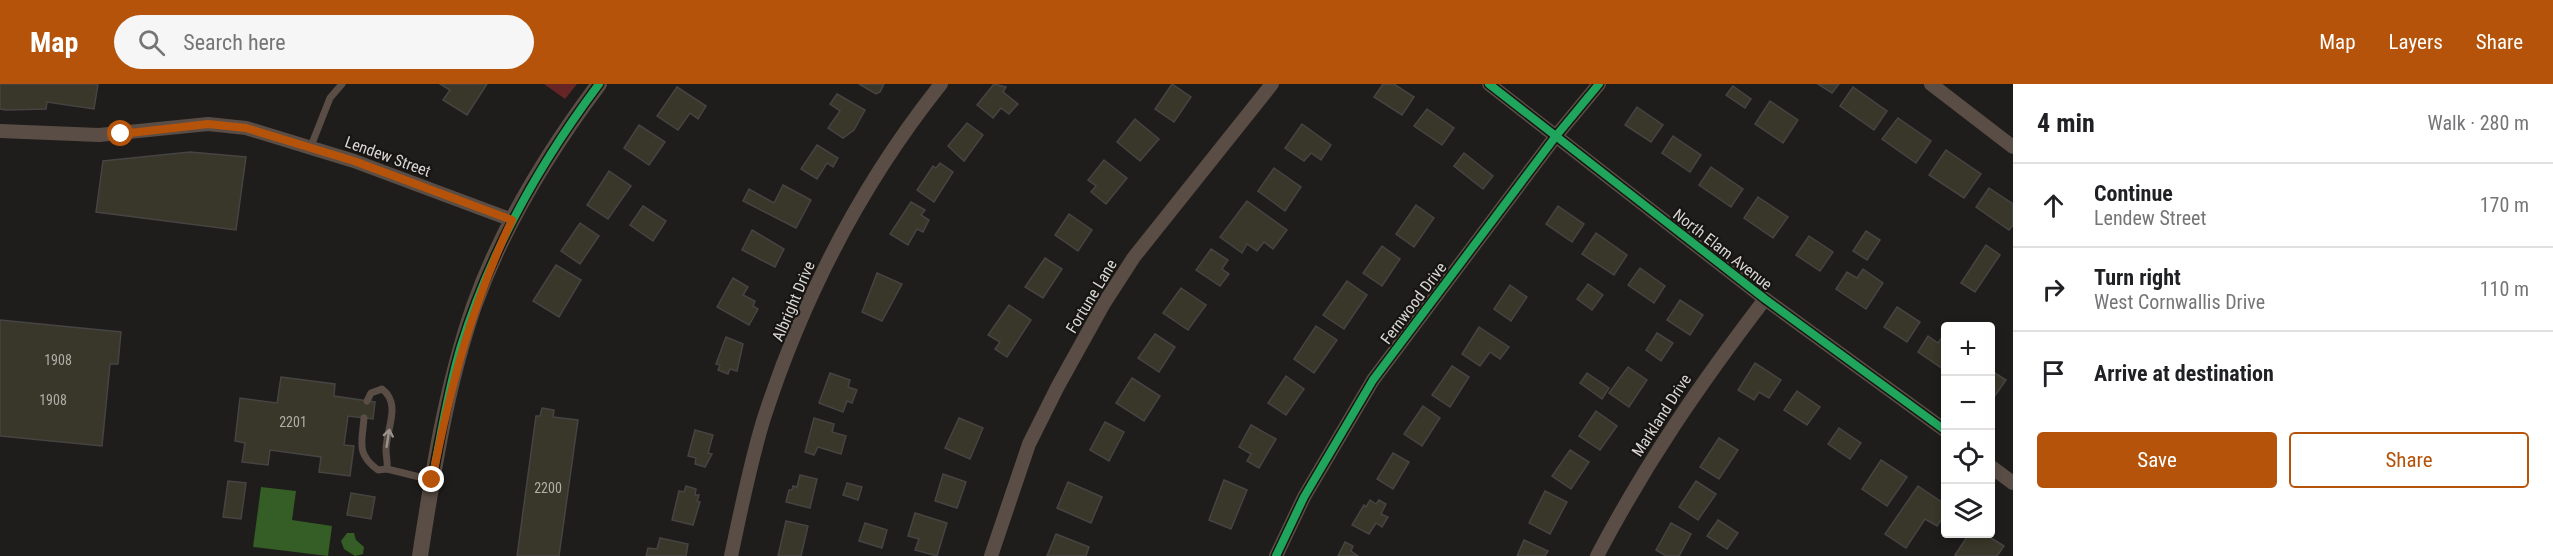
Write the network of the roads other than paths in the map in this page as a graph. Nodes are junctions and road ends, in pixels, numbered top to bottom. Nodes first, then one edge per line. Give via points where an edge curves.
1 (342, 84) edge
2 (599, 84) edge
3 (941, 84) edge
4 (1272, 84) edge
5 (1489, 84) edge
6 (1599, 84) edge
7 (1934, 85) edge
8 (0, 131) edge
9 (1556, 136) junction
10 (311, 146) junction
11 (2013, 147) edge
12 (512, 220) junction
13 (1766, 299) junction
14 (368, 401) dead end
15 (364, 418) dead end
16 (1945, 430) edge
17 (387, 469) junction
18 (1995, 470) edge
19 (432, 480) junction
20 (2013, 483) edge
21 (420, 556) edge
22 (731, 556) edge
23 (991, 556) edge
24 (1276, 556) edge
25 (1597, 556) edge

1 - 10 lane via 330,98
2 - 12 street via 561,137
3 - 22 street, Albright Drive via 874,181 811,295 764,418
4 - 23 street, Fortune Lane via 1134,257 1103,305 1029,444
5 - 9 street, North Elam Avenue
6 - 9 street, Fernwood Drive
7 - 11 street
8 - 10 street, Lendew Street via 99,135 208,124 246,128
9 - 13 street, North Elam Avenue
9 - 24 street, Fernwood Drive via 1373,380 1304,497
10 - 12 street, Lendew Street
12 - 19 street via 460,348
13 - 16 street, North Elam Avenue
13 - 25 street, Markland Drive via 1665,437
17 -> 14 lane via 393,405 390,395 382,389 371,393
15 - 17 lane via 361,450 367,462 378,470
17 - 19 lane
18 - 20 street
19 - 21 street

